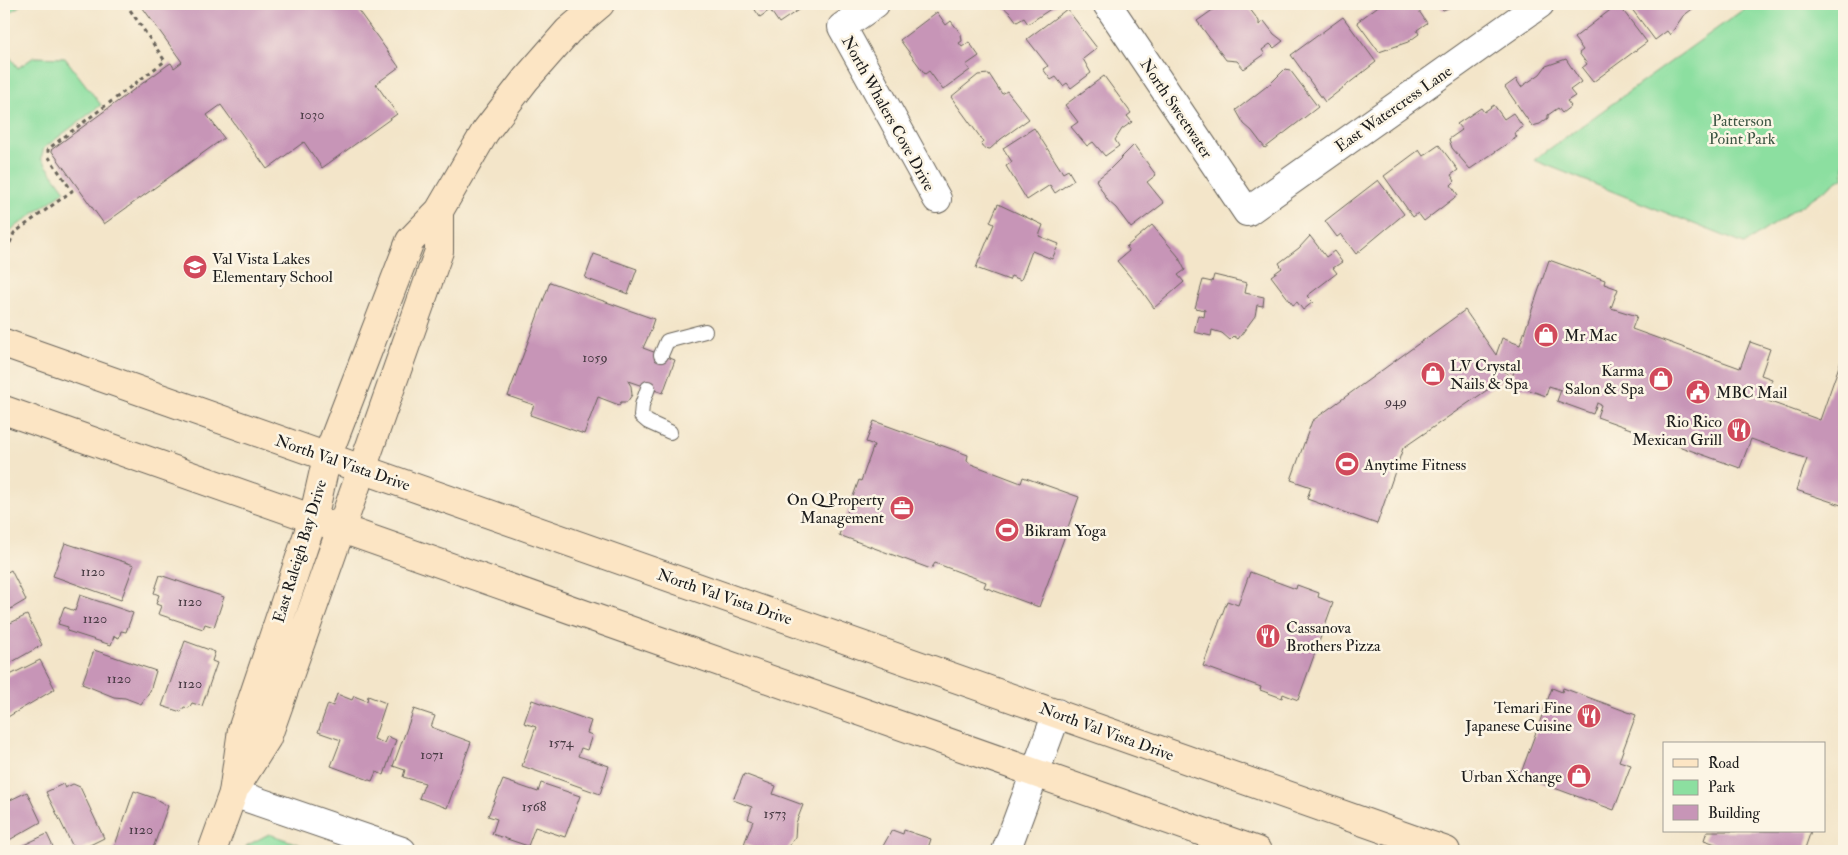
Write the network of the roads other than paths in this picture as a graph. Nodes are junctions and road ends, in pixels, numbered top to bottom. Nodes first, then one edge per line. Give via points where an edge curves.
1 (600, 4) edge
2 (874, 4) edge
3 (1107, 4) edge
4 (1540, 4) edge
5 (936, 199) dead end
6 (439, 211) junction
7 (1247, 212) joint
8 (705, 330) dead end
9 (4, 342) edge
10 (661, 355) dead end
11 (648, 388) dead end
12 (4, 410) edge
13 (670, 432) dead end
14 (327, 457) junction
15 (362, 468) junction
16 (313, 519) junction
17 (341, 529) junction
18 (1057, 713) junction
19 (1034, 774) junction
20 (233, 793) junction
21 (212, 851) edge
22 (402, 851) edge
23 (1006, 851) edge
24 (1257, 851) edge
25 (1446, 851) edge

1 - 6 main road, East Raleigh Bay Drive via 568,31 526,79 485,132
2 - 5 street, North Whalers Cove Drive via 842,27
3 - 7 street, North Sweetwater
4 - 7 street, East Watercress Lane
6 - 14 main road, East Raleigh Bay Drive via 410,241
6 - 15 main road, East Raleigh Bay Drive via 439,250
8 - 10 lane via 668,342
9 - 14 main road, North Val Vista Drive
11 - 13 lane via 641,416
12 - 16 main road
14 - 15 main road, North Val Vista Drive
14 - 16 main road, East Raleigh Bay Drive
15 - 17 main road, East Raleigh Bay Drive
15 - 18 main road, North Val Vista Drive
16 - 17 main road
16 - 20 main road, East Raleigh Bay Drive via 242,730
17 - 19 main road
17 - 20 main road, East Raleigh Bay Drive via 267,738
18 - 19 street
18 - 25 main road, North Val Vista Drive
19 - 23 street
19 - 24 main road
20 - 21 main road, East Raleigh Bay Drive
20 - 22 street

